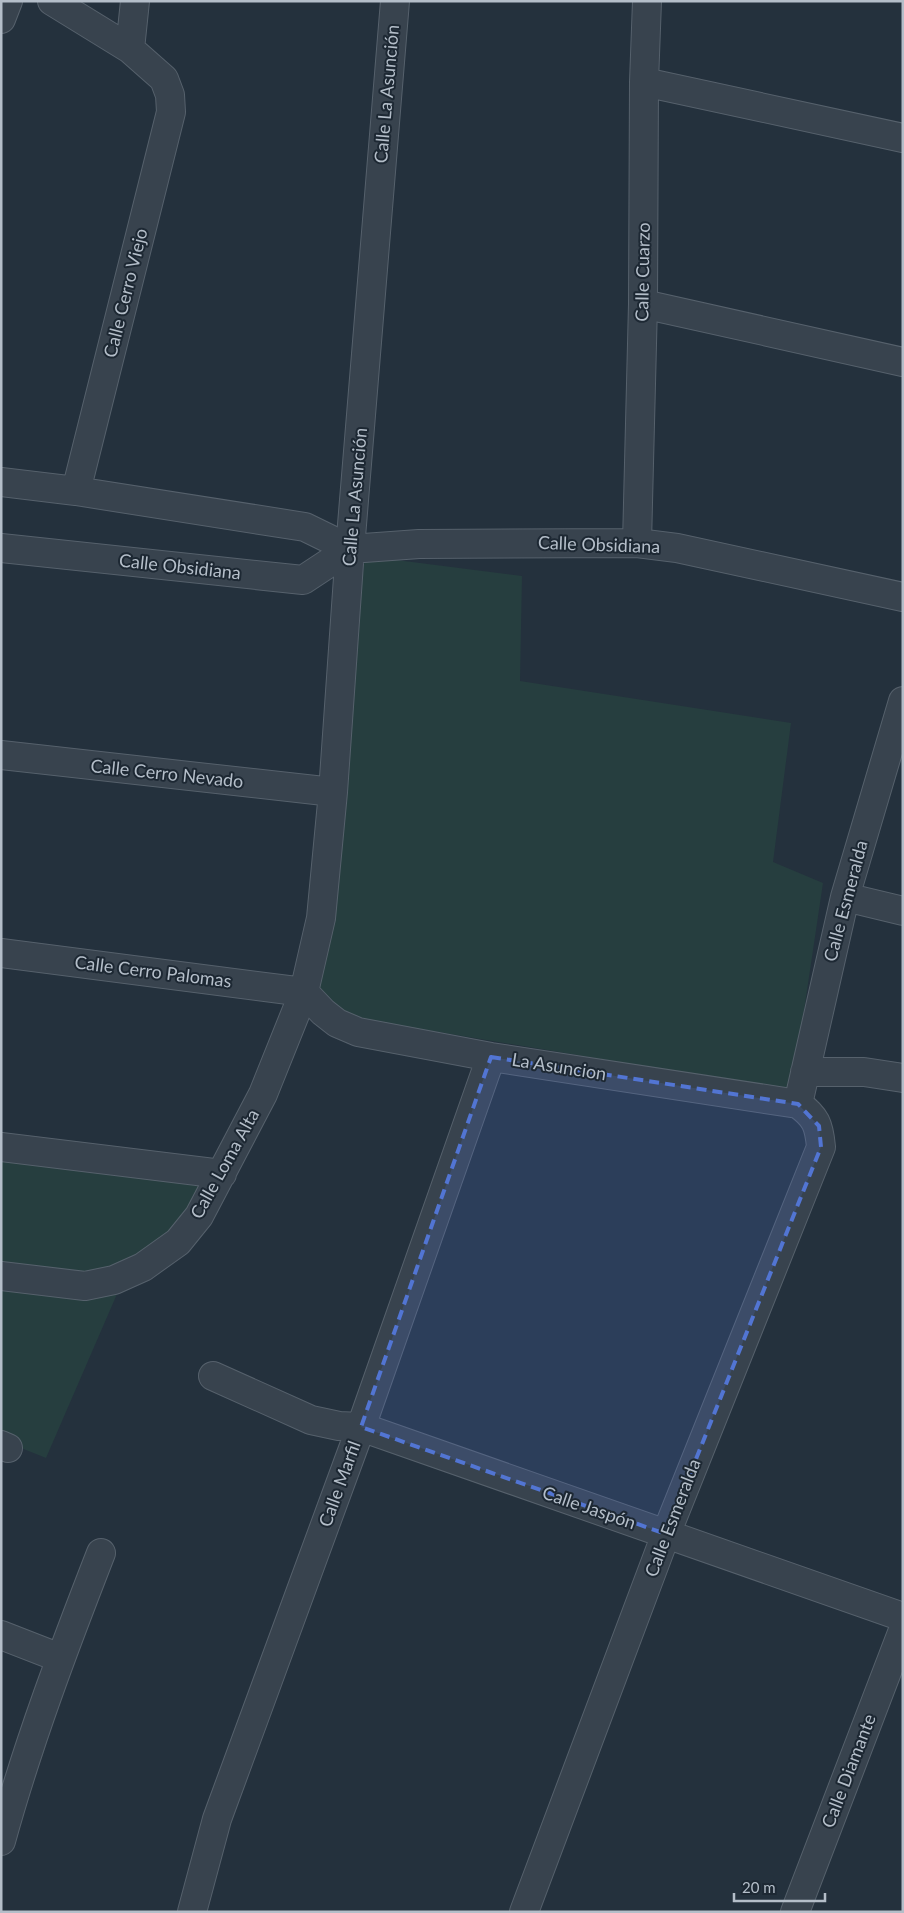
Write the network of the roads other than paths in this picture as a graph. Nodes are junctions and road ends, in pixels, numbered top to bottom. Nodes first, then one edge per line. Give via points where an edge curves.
1 (8, 1) edge
2 (52, 1) edge
3 (135, 1) edge
4 (395, 1) edge
5 (647, 1) edge
6 (1, 19) edge
7 (130, 49) junction
8 (644, 82) junction
9 (903, 138) edge
10 (643, 304) junction
11 (903, 362) edge
12 (1, 482) edge
13 (76, 491) junction
14 (637, 543) junction
15 (1, 548) edge
16 (350, 549) junction
17 (903, 596) edge
18 (903, 701) edge
19 (1, 755) edge
20 (333, 792) junction
21 (846, 897) junction
22 (903, 911) edge
23 (1, 953) edge
24 (304, 992) junction
25 (491, 1057) junction
26 (805, 1072) junction
27 (903, 1078) edge
28 (798, 1104) junction
29 (1, 1147) edge
30 (222, 1174) junction
31 (1, 1276) edge
32 (213, 1376) dead end
33 (361, 1428) junction
34 (666, 1534) junction
35 (101, 1553) dead end
36 (903, 1617) edge
37 (903, 1630) edge
38 (1, 1635) edge
39 (60, 1658) junction
40 (1, 1841) edge
41 (192, 1912) edge
42 (524, 1912) edge
43 (795, 1912) edge

1 - 6 street
2 - 7 street
3 - 7 street
4 - 16 street, Calle La Asunción
5 - 8 street, Calle Cuarzo
7 - 13 street, Calle Cerro Viejo via 164,80 170,95 171,112
8 - 9 street
8 - 10 street, Calle Cuarzo
10 - 11 street
10 - 14 street, Calle Cuarzo
12 - 13 street
13 - 16 street via 305,527
14 - 16 street, Calle Obsidiana via 419,544
14 - 17 street, Calle Obsidiana via 678,548
15 - 16 street, Calle Obsidiana via 303,580
16 - 20 street, Calle La Asunción
18 - 21 street, Calle Esmeralda
19 - 20 street, Calle Cerro Nevado
20 - 24 street, Calle La Asunción via 320,918
21 - 22 street
21 - 26 street, Calle Esmeralda
23 - 24 street, Calle Cerro Palomas
24 - 25 street, La Asuncion via 337,1023 358,1032
24 - 30 street, Calle Loma Alta via 263,1094
25 - 28 street, La Asuncion
25 - 33 street, Calle Marfil
26 - 27 street via 864,1072
26 - 28 street, Calle Esmeralda
28 - 34 street, Calle Esmeralda via 819,1126 821,1147
29 - 30 street
30 - 31 street, Calle Loma Alta via 199,1216 178,1242 143,1267 114,1280 85,1286
32 - 33 street, Calle Jaspón via 311,1420
33 - 34 street, Calle Jaspón
33 - 41 street, Calle Marfil via 217,1819
34 - 36 street, Calle Jaspón
34 - 42 street, Calle Esmeralda
35 - 39 street
37 - 43 street, Calle Diamante
38 - 39 street
39 - 40 street

